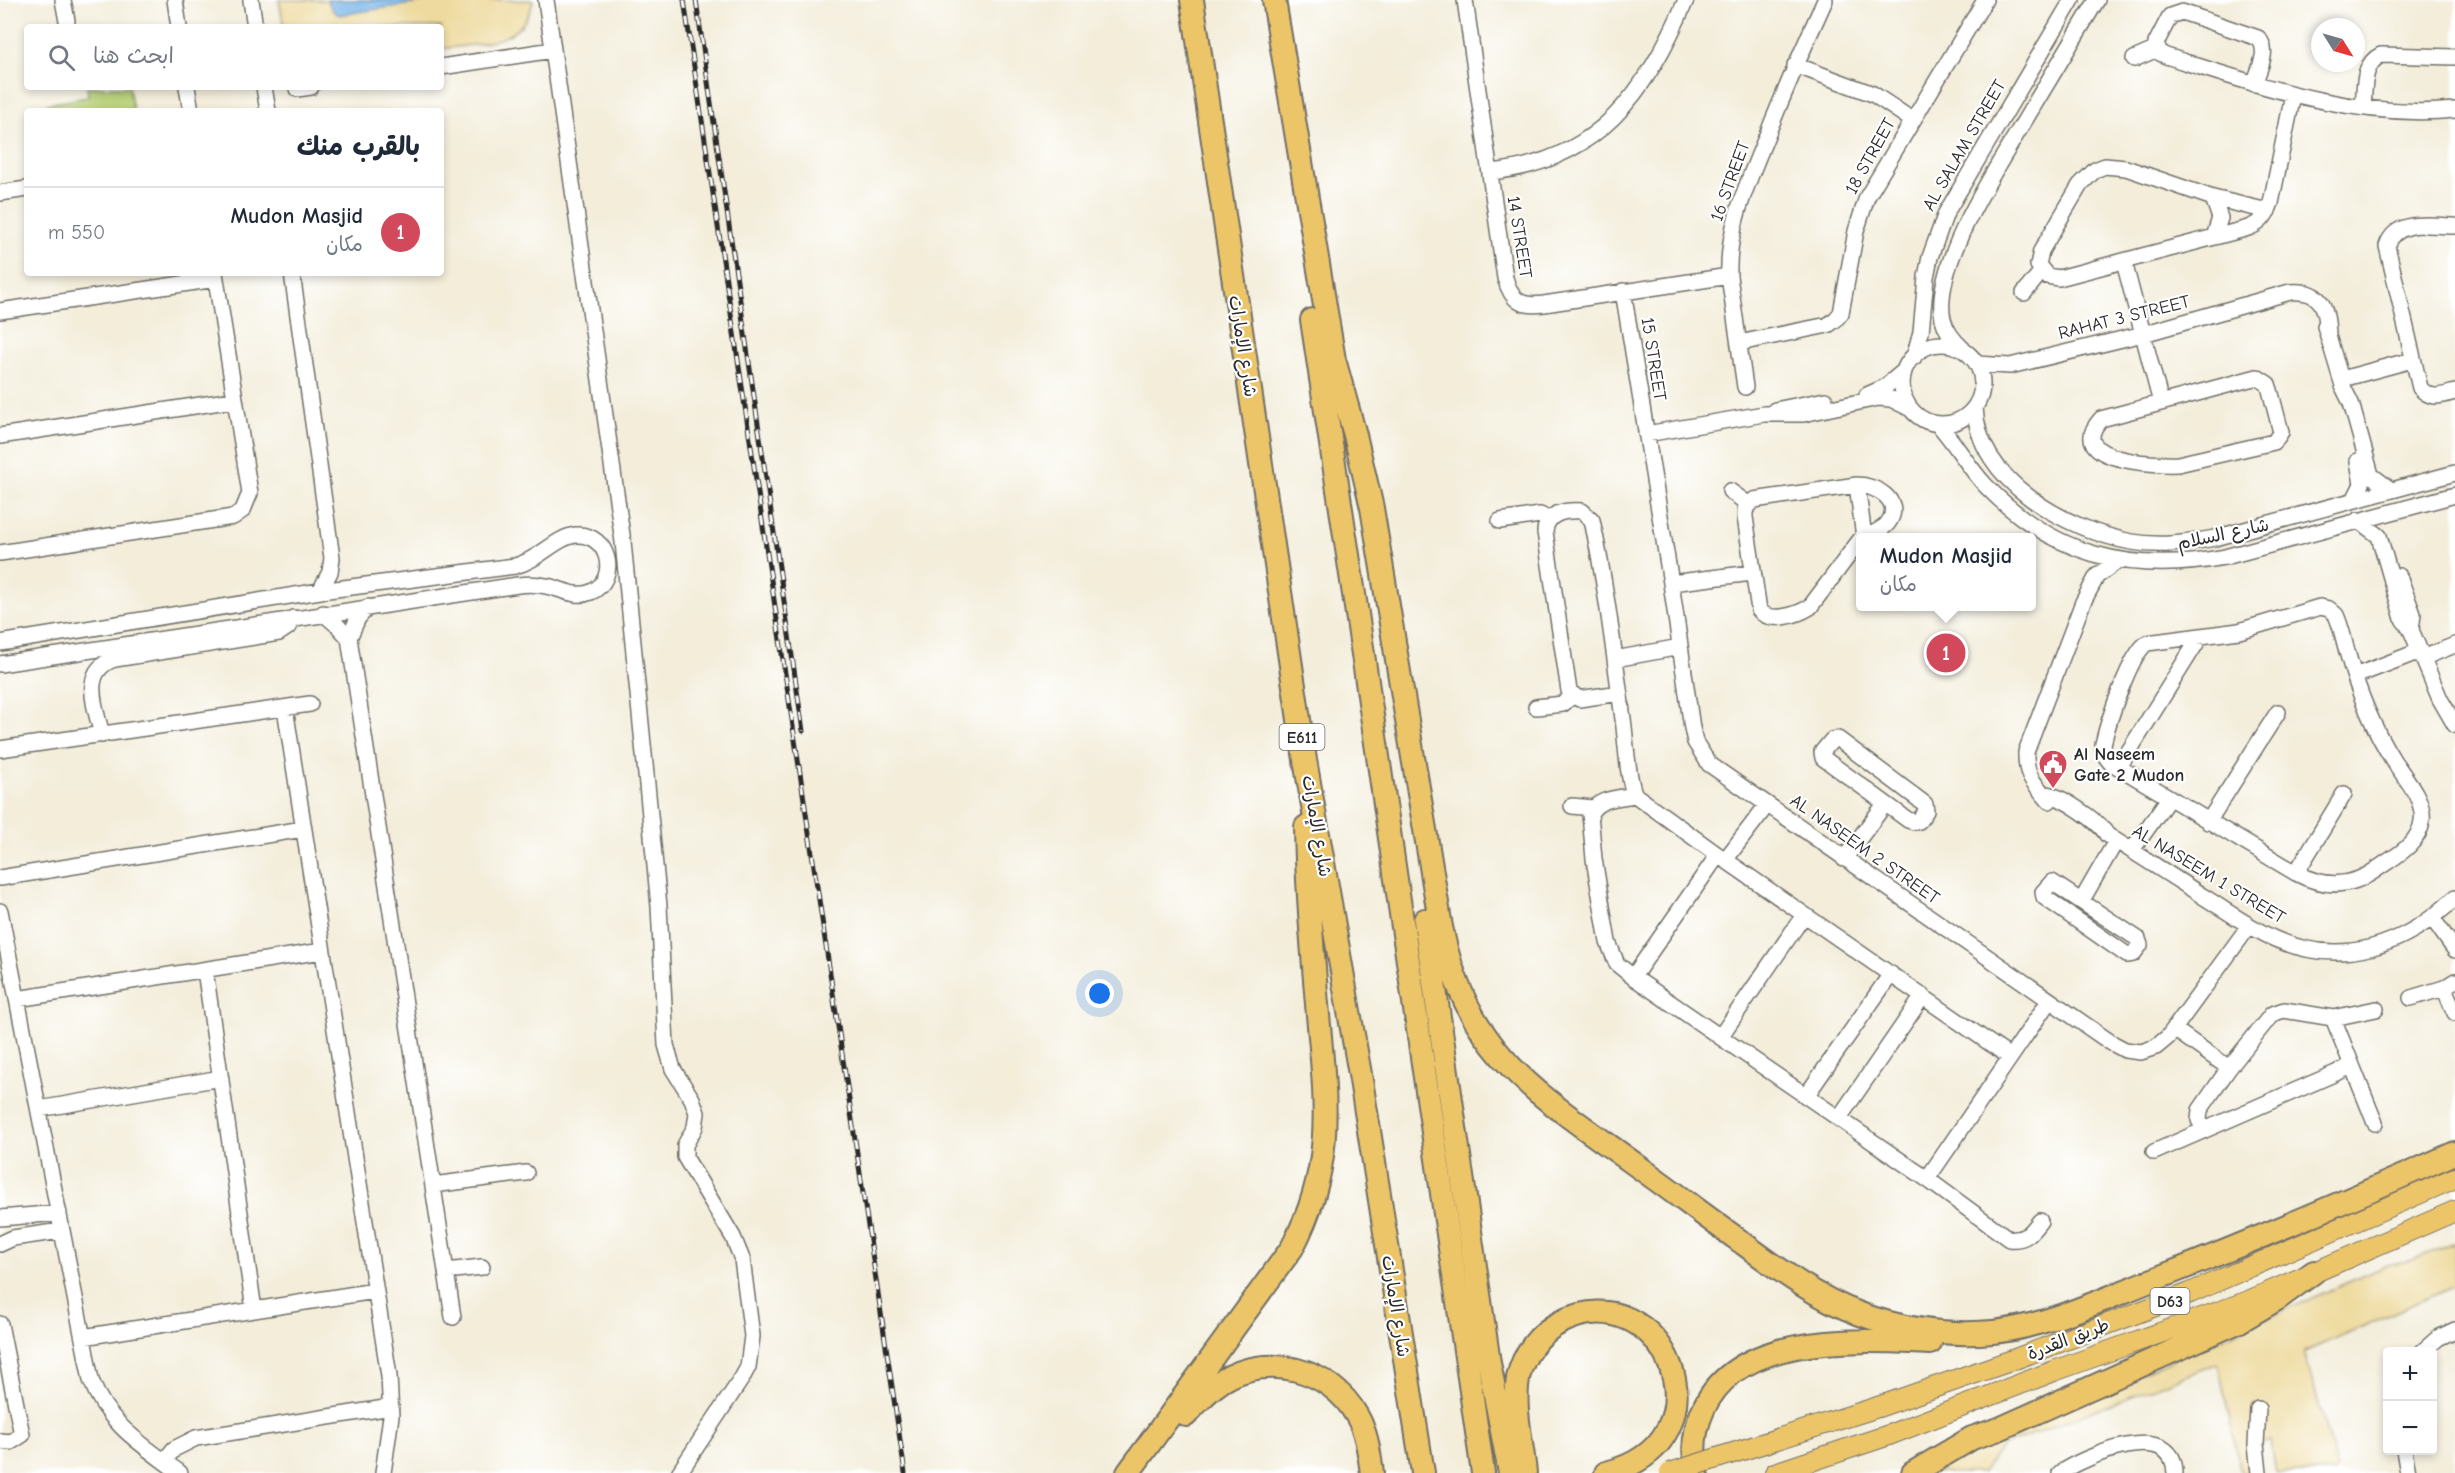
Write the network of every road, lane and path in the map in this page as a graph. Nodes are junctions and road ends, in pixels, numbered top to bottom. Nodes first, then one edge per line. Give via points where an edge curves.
1 (63, 0) edge
2 (175, 0) edge
3 (251, 0) edge
4 (546, 0) edge
5 (1192, 0) edge
6 (1262, 0) edge
7 (1274, 0) edge
8 (1465, 0) edge
9 (1686, 0) edge
10 (1825, 0) edge
11 (1985, 0) edge
12 (2072, 0) edge
13 (2097, 0) edge
14 (67, 21) dead end
15 (179, 24) edge
16 (255, 24) edge
17 (2157, 48) junction
18 (553, 50) junction
19 (2455, 57) edge
20 (2134, 58) dead end
21 (1795, 65) junction
22 (444, 67) edge
23 (2254, 84) junction
24 (188, 90) edge
25 (264, 90) edge
26 (2294, 95) junction
27 (2363, 107) junction
28 (190, 108) edge
29 (268, 108) edge
30 (2455, 110) edge
31 (1912, 120) junction
32 (1490, 172) junction
33 (24, 189) edge
34 (0, 193) edge
35 (2213, 198) junction
36 (2268, 212) junction
37 (2455, 226) edge
38 (2214, 237) junction
39 (2124, 262) junction
40 (2042, 272) junction
41 (215, 276) edge
42 (292, 276) edge
43 (1729, 276) junction
44 (1623, 291) junction
45 (2024, 293) dead end
46 (0, 310) edge
47 (2143, 334) junction
48 (1739, 343) junction
49 (1963, 350) junction
50 (1914, 357) junction
51 (2412, 360) junction
52 (1335, 363) junction
53 (1977, 364) junction
54 (1904, 371) junction
55 (2343, 384) junction
56 (1745, 387) dead end
57 (2455, 392) edge
58 (233, 400) junction
59 (2161, 403) junction
60 (1975, 407) junction
61 (1808, 408) junction
62 (1911, 409) junction
63 (1938, 424) junction
64 (1646, 434) junction
65 (0, 436) edge
66 (2360, 450) junction
67 (2455, 473) edge
68 (1857, 485) junction
69 (1730, 490) dead end
70 (2391, 490) junction
71 (2455, 495) edge
72 (2354, 500) junction
73 (1749, 504) junction
74 (2400, 510) junction
75 (1548, 519) junction
76 (2358, 520) junction
77 (1500, 521) dead end
78 (1862, 533) edge
79 (1874, 533) edge
80 (1856, 547) edge
81 (2082, 551) junction
82 (0, 553) edge
83 (332, 558) junction
84 (2117, 561) junction
85 (1752, 573) junction
86 (2395, 577) junction
87 (1671, 583) junction
88 (360, 586) junction
89 (320, 591) junction
90 (2083, 602) junction
91 (368, 607) junction
92 (323, 614) junction
93 (293, 618) junction
94 (2200, 637) junction
95 (349, 638) junction
96 (0, 643) edge
97 (2455, 645) edge
98 (1680, 647) junction
99 (2421, 655) junction
100 (1615, 659) junction
101 (0, 664) edge
102 (2355, 676) junction
103 (1620, 693) junction
104 (1572, 696) junction
105 (310, 704) dead end
106 (1536, 707) dead end
107 (285, 708) junction
108 (2278, 712) dead end
109 (2455, 725) edge
110 (102, 735) junction
111 (1, 750) edge
112 (1305, 760) junction
113 (2119, 767) junction
114 (2344, 794) dead end
115 (1635, 795) junction
116 (2169, 798) junction
117 (1885, 804) junction
118 (1767, 805) junction
119 (1572, 806) dead end
120 (1593, 808) junction
121 (2208, 822) junction
122 (303, 829) junction
123 (2112, 838) junction
124 (2132, 850) junction
125 (1721, 858) junction
126 (1844, 859) junction
127 (2296, 873) junction
128 (0, 878) edge
129 (2455, 898) edge
130 (2082, 900) junction
131 (0, 911) edge
132 (1804, 915) junction
133 (2433, 919) junction
134 (2249, 926) junction
135 (2455, 950) edge
136 (322, 951) junction
137 (205, 970) junction
138 (1892, 974) junction
139 (1632, 977) junction
140 (2450, 984) edge
141 (1923, 996) junction
142 (2411, 998) dead end
143 (17, 999) junction
144 (2049, 1001) junction
145 (2376, 1009) dead end
146 (2455, 1013) edge
147 (2333, 1018) junction
148 (2174, 1029) junction
149 (1720, 1037) junction
150 (2010, 1057) junction
151 (2352, 1066) junction
152 (2229, 1068) junction
153 (221, 1078) junction
154 (1806, 1096) junction
155 (39, 1110) junction
156 (1839, 1118) junction
157 (2375, 1123) dead end
158 (2204, 1130) junction
159 (2154, 1152) dead end
160 (2455, 1153) edge
161 (526, 1173) dead end
162 (2455, 1178) edge
163 (1927, 1179) junction
164 (433, 1185) junction
165 (2455, 1211) edge
166 (59, 1213) junction
167 (1, 1218) edge
168 (2040, 1221) dead end
169 (62, 1237) junction
170 (8, 1241) edge
171 (2201, 1261) junction
172 (482, 1266) dead end
173 (446, 1271) junction
174 (2314, 1272) junction
175 (375, 1291) junction
176 (254, 1310) junction
177 (453, 1317) dead end
178 (0, 1324) edge
179 (2218, 1332) junction
180 (2451, 1332) edge
181 (83, 1337) junction
182 (1891, 1342) junction
183 (2428, 1347) edge
184 (2432, 1347) edge
185 (391, 1407) junction
186 (2258, 1409) dead end
187 (0, 1441) edge
188 (2405, 1455) edge
189 (164, 1461) junction
190 (180, 1473) edge
191 (383, 1473) edge
192 (679, 1473) edge
193 (1128, 1473) edge
194 (1134, 1473) edge
195 (1372, 1473) edge
196 (1423, 1473) edge
197 (1483, 1473) edge
198 (1510, 1473) edge
199 (1525, 1473) edge
200 (1606, 1473) edge
201 (1670, 1473) edge
202 (1697, 1473) edge
203 (1708, 1473) edge
204 (1775, 1473) edge
205 (1900, 1473) edge
206 (1913, 1473) edge
207 (2060, 1473) edge
208 (2175, 1473) edge
209 (2259, 1473) edge
210 (2408, 1473) edge

1 - 14 street
2 - 15 street
3 - 16 street
4 - 18 street
5 - 112 highway, شارع الإمارات / E611
6 - 197 highway
7 - 52 highway
8 - 32 street, 14 STREET
9 - 32 street via 1640,85 1602,129 1554,158 1523,168
10 - 21 street, 16 STREET
11 - 31 street, 18 STREET
12 - 50 street, AL SALAM STREET via 1946,213 1930,257
13 - 49 street via 1975,206 1956,248 1945,289 1943,318 1953,341
17 - 20 street
17 - 23 street via 2166,56
17 - 23 street via 2170,16 2182,12 2253,35 2264,47
18 - 22 street
18 - 192 street via 623,542 659,906 666,1045 673,1069 697,1113 695,1127 685,1145 685,1157 738,1248 752,1325 750,1356 742,1378
19 - 27 street via 2374,58 2367,73
21 - 31 street via 1865,90
21 - 43 street, 16 STREET via 1733,224
23 - 26 street
24 - 28 street
25 - 29 street
26 - 27 street
26 - 36 street
27 - 30 street
31 - 48 street, 18 STREET via 1860,213 1843,303 1835,320 1818,328
32 - 44 street, 14 STREET via 1505,278 1517,301 1530,306
33 - 34 street
35 - 36 street
35 - 38 street via 2220,218
35 - 40 street via 2116,166 2095,170 2080,185 2041,251 2038,266
36 - 38 street via 2252,227
37 - 51 street via 2404,227 2390,237 2387,246
38 - 39 street
39 - 40 street via 2059,278
39 - 47 street
40 - 45 street
41 - 46 street
41 - 58 street
42 - 83 street
43 - 44 street, 14 STREET
43 - 48 street, 16 STREET
44 - 64 street, 15 STREET
47 - 53 street, RAHAT 3 STREET via 2010,366
47 - 55 street, RAHAT 3 STREET via 2301,291 2319,300 2325,309
47 - 59 street
48 - 56 street, 16 STREET
49 - 50 street via 1937,345 1924,348
49 - 53 street
50 - 54 street
51 - 55 street
51 - 57 street via 2426,395
52 - 171 highway via 1372,508 1444,946 1473,1017 1507,1065 1550,1103 1793,1279 1832,1302 1881,1321 1940,1332 2009,1329 2060,1316
52 - 198 highway via 1406,790 1489,1363
53 - 60 street via 1982,391
54 - 61 street via 1885,387 1866,395
54 - 62 street via 1903,391
55 - 66 street, RAHAT 3 STREET
58 - 65 street
58 - 82 street via 250,493 239,514
59 - 59 street via 2101,419 2094,427 2095,446 2102,453 2130,460 2178,464 2274,442 2281,432 2268,384 2257,377
60 - 63 street via 1959,421
60 - 72 street, شارع السلام via 1977,428 1987,453 2018,488 2058,516 2106,536 2142,543 2188,543
61 - 62 street via 1878,398 1891,399
61 - 64 street via 1783,407 1764,414
62 - 63 street via 1928,422
63 - 81 street, شارع السلام via 2002,501 2040,530
64 - 87 street, AL NASEEM 2 STREET
66 - 70 street, RAHAT 3 STREET via 2371,475
66 - 72 street, RAHAT 3 STREET via 2362,478
67 - 70 street, شارع السلام
68 - 73 street via 1761,498
68 - 78 street
68 - 79 street via 1882,490 1890,499 1889,522
69 - 73 street
70 - 72 street, شارع السلام
71 - 74 street, شارع السلام
73 - 85 street via 1745,517
74 - 76 street, شارع السلام
74 - 86 street via 2390,524 2387,539
75 - 77 street via 1540,515
75 - 100 street via 1576,511 1588,514 1592,520
75 - 104 street via 1545,532
76 - 84 street, شارع السلام via 2199,562 2171,565
76 - 86 street via 2379,536
80 - 85 street via 1802,612 1774,617 1763,614
81 - 84 street, شارع السلام
81 - 90 street, AL NASEEM 1 STREET via 2089,574
83 - 88 street via 346,577
83 - 89 street
84 - 90 street, AL NASEEM 1 STREET via 2097,576
85 - 87 street
86 - 99 street via 2403,619
87 - 98 street, AL NASEEM 2 STREET
88 - 89 street
88 - 91 street via 515,566 538,557 563,539 579,535 601,545 608,559 603,582 582,595 547,586 518,585
89 - 96 street
90 - 123 street, AL NASEEM 1 STREET via 2026,752 2026,765 2029,777 2051,802 2080,818 2099,836
91 - 92 street
91 - 95 street
92 - 93 street
92 - 95 street
93 - 101 street
93 - 110 street via 279,633 104,663 92,685
94 - 102 street via 2329,609 2340,624
94 - 113 street
94 - 113 street via 2156,640 2136,652 2103,744 2104,754
95 - 164 street
97 - 99 street
98 - 100 street
98 - 118 street, AL NASEEM 2 STREET via 1692,728 1701,754 1719,772
99 - 102 street
99 - 109 street
100 - 103 street
102 - 127 street via 2381,739 2421,805 2420,830 2404,850 2351,883 2312,882
103 - 104 street via 1579,699
103 - 115 street
104 - 106 street via 1563,704
105 - 107 street
107 - 110 street
107 - 122 street
108 - 121 street
110 - 111 street
112 - 193 highway via 1309,912 1326,1113 1318,1183 1292,1248
112 - 196 highway, شارع الإمارات / E611
113 - 116 street
114 - 127 street
115 - 120 street
115 - 125 street
116 - 121 street
116 - 124 street
117 - 117 street via 1911,822 1919,821 1926,811 1922,801 1840,741 1832,740 1822,752 1823,758
117 - 126 street
118 - 125 street
118 - 126 street, AL NASEEM 2 STREET
119 - 120 street
120 - 139 street via 1593,850 1608,942 1617,964
121 - 127 street
122 - 128 street
122 - 136 street
123 - 124 street, AL NASEEM 1 STREET
123 - 130 street
124 - 134 street, AL NASEEM 1 STREET
125 - 132 street
125 - 139 street
126 - 144 street, AL NASEEM 2 STREET
129 - 133 street, AL NASEEM 1 STREET
130 - 130 street via 2138,939 2140,945 2133,954 2127,955 2075,920 2044,897 2043,892 2049,883 2055,882
131 - 143 street
132 - 138 street
132 - 149 street
133 - 134 street, AL NASEEM 1 STREET via 2406,936 2375,947 2343,952 2310,950
133 - 135 street
134 - 148 street, AL NASEEM 2 STREET
136 - 137 street
136 - 175 street
137 - 143 street
137 - 153 street
138 - 141 street
138 - 154 street
139 - 149 street
140 - 142 street
140 - 146 street
141 - 150 street
141 - 156 street
143 - 155 street
144 - 148 street, AL NASEEM 2 STREET via 2125,1050 2141,1052 2156,1047
144 - 150 street
145 - 147 street
147 - 151 street
147 - 152 street via 2278,1011
148 - 152 street
149 - 154 street
150 - 163 street
151 - 157 street
151 - 158 street
152 - 158 street via 2199,1113
153 - 155 street
153 - 176 street
154 - 156 street
155 - 166 street
156 - 163 street
158 - 159 street
160 - 171 highway
161 - 164 street
162 - 201 main road, طريق القدرة / D63, bridge via 2190,1293 2007,1362
163 - 168 street via 2009,1239 2025,1238
164 - 173 street
165 - 174 main road, طريق القدرة / D63
166 - 167 street
166 - 169 street
167 - 170 street
169 - 170 street
169 - 181 street
171 - 182 highway via 2156,1286 2024,1331 1968,1341
172 - 173 street
173 - 177 street
174 - 179 highway via 2277,1299
174 - 204 main road, طريق القدرة / D63 via 2246,1302 1889,1435
175 - 176 street
175 - 185 street
176 - 181 street
178 - 187 street via 22,1435 11,1442
179 - 205 highway via 2155,1348 2008,1411 1954,1438
179 - 206 highway via 1972,1438
180 - 183 street
180 - 184 street
181 - 189 street via 92,1380 106,1412
182 - 202 highway via 1811,1344 1768,1355 1738,1369 1711,1395 1700,1417 1694,1441
182 - 203 highway via 1790,1357 1741,1377 1724,1393 1708,1424
185 - 189 street via 196,1438 174,1449
185 - 191 street
186 - 209 street
188 - 210 street
189 - 190 street
194 - 195 highway via 1213,1387 1244,1371 1278,1366 1312,1375 1343,1396 1363,1428
199 - 200 highway via 1516,1396 1522,1364 1548,1330 1567,1319 1599,1313 1621,1317 1649,1333 1669,1359 1676,1391 1670,1423 1659,1442 1635,1463
207 - 208 street via 2111,1449 2140,1444 2170,1455

